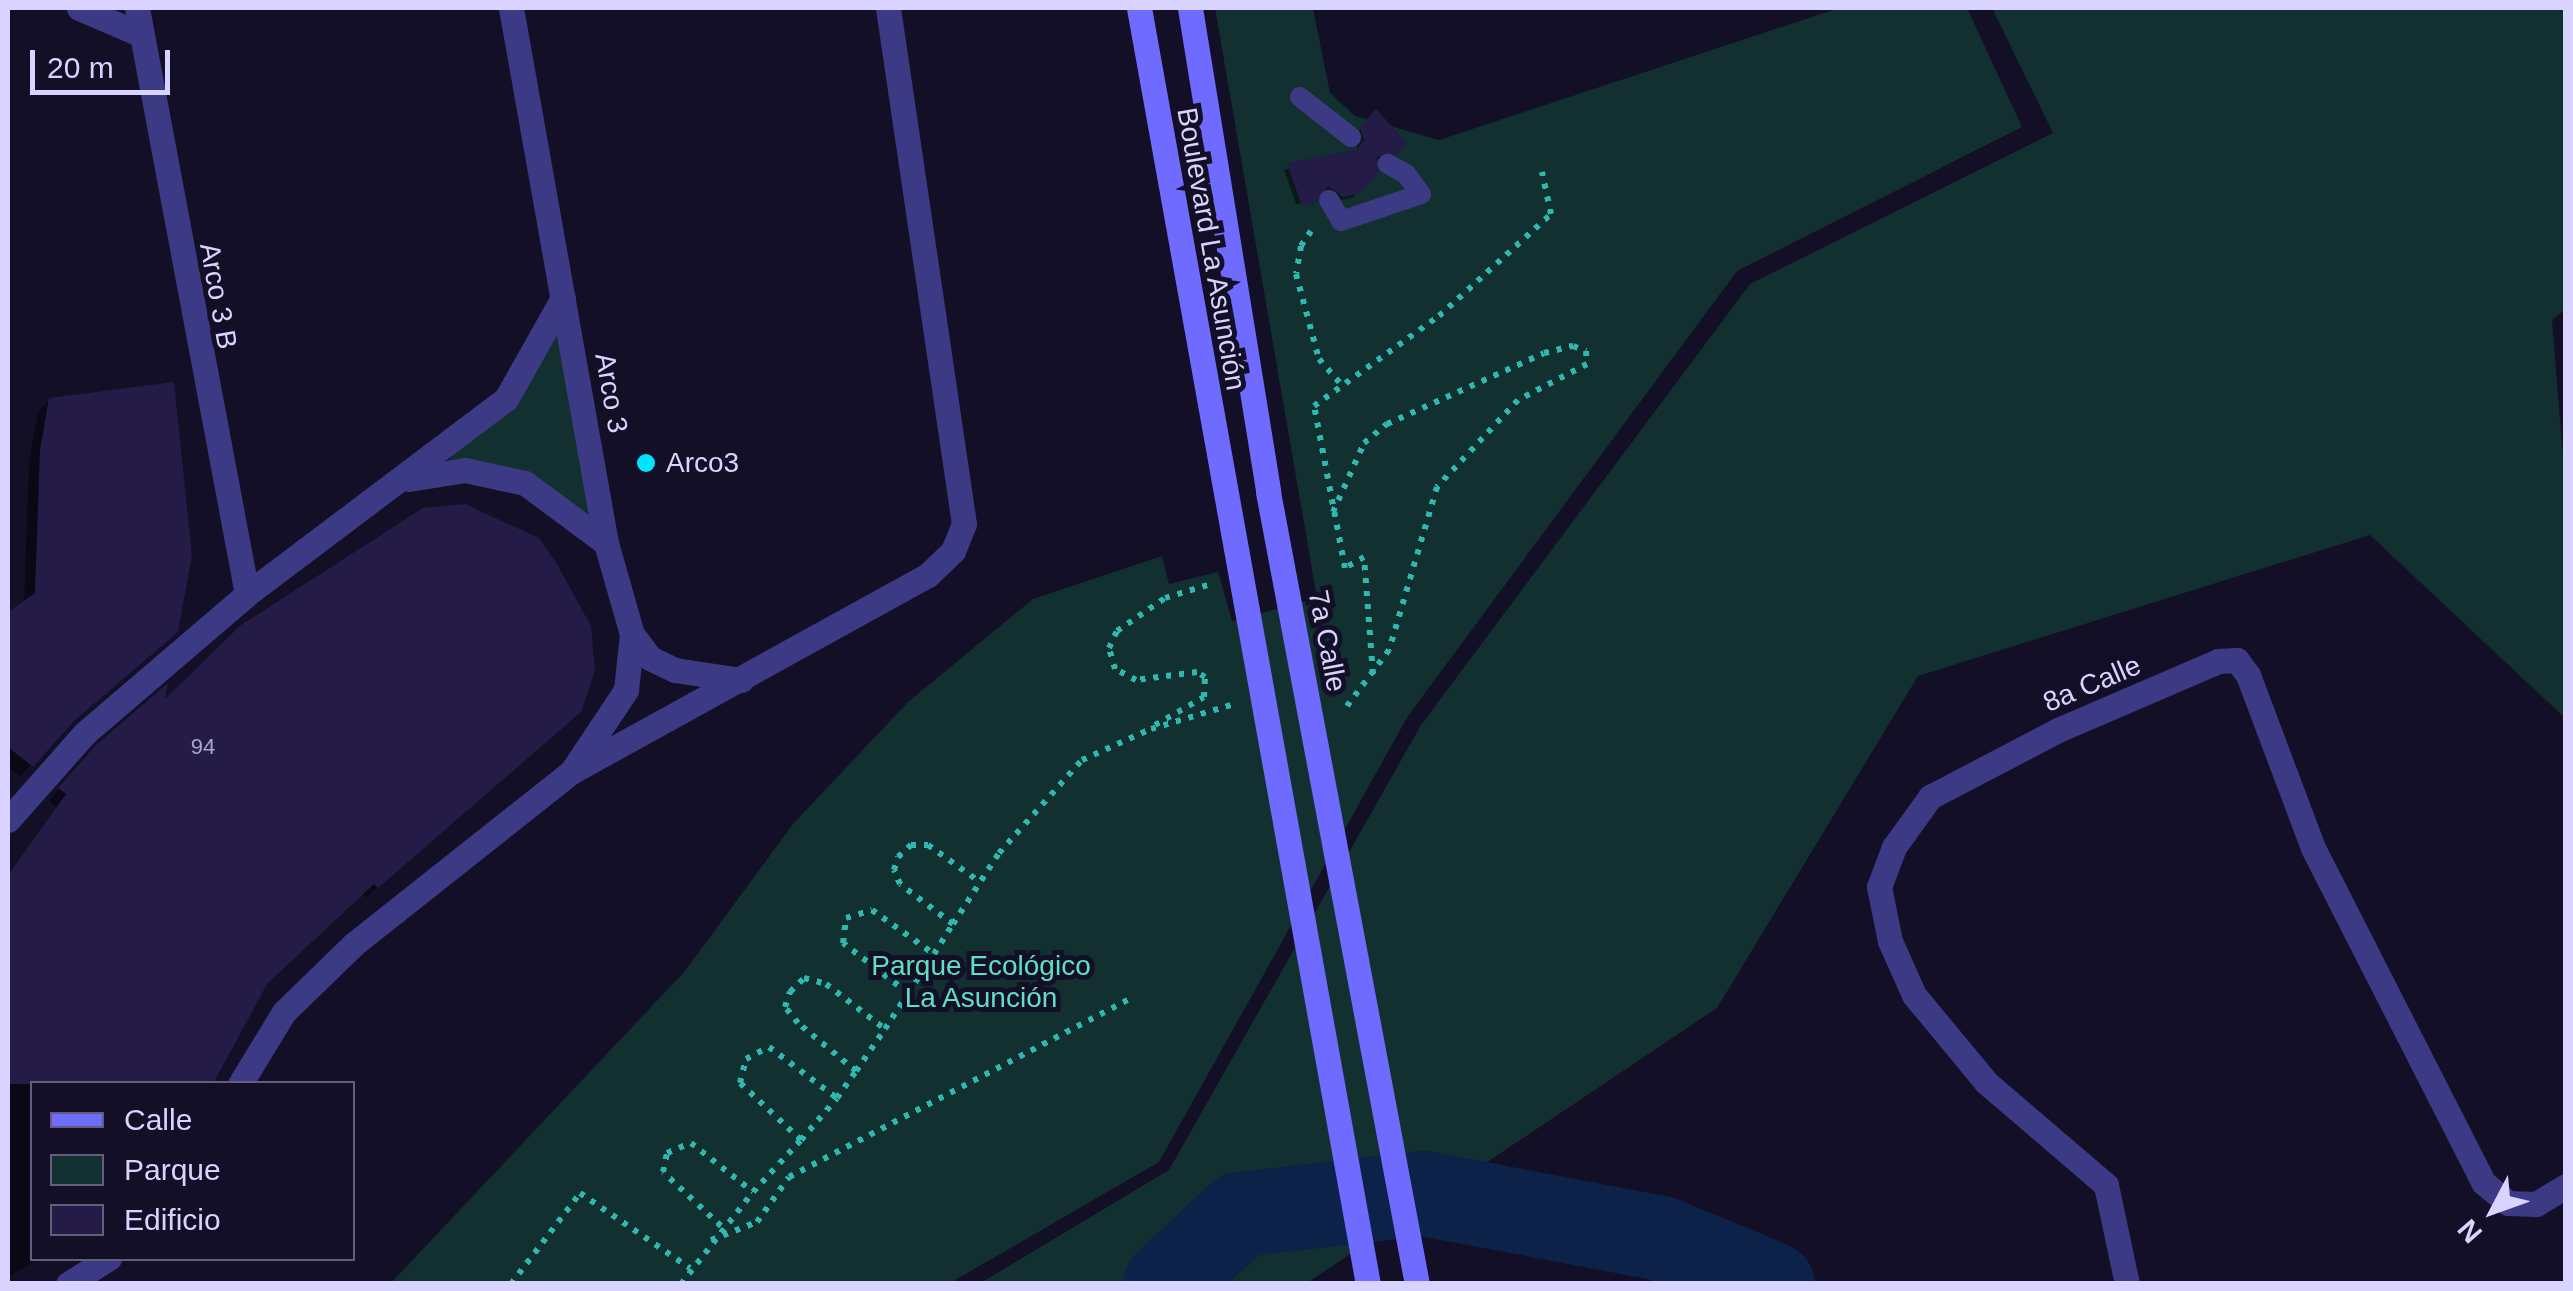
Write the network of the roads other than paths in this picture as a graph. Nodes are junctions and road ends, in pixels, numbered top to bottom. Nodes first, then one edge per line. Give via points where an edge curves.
1 (79, 8) edge
2 (137, 8) edge
3 (511, 8) edge
4 (888, 8) edge
5 (1139, 8) edge
6 (1190, 8) edge
7 (140, 34) junction
8 (1300, 97) dead end
9 (1351, 137) dead end
10 (1388, 164) dead end
11 (1329, 200) dead end
12 (563, 298) junction
13 (399, 480) junction
14 (606, 543) junction
15 (247, 594) junction
16 (632, 634) junction
17 (740, 680) junction
18 (571, 772) junction
19 (8, 820) edge
20 (242, 1081) edge
21 (2566, 1186) edge
22 (104, 1261) edge
23 (68, 1284) edge
24 (1368, 1284) edge
25 (1417, 1284) edge
26 (2127, 1284) edge

1 - 7 street
2 - 7 street, Arco 3 B
3 - 12 street, Arco 3
4 - 17 street via 964,524 953,551 928,575
5 - 24 main road, Boulevard La Asunción
6 - 25 main road, 7a Calle via 1268,492
7 - 15 street, Arco 3 B
8 - 9 lane
10 - 11 lane via 1421,194 1340,221
12 - 13 street via 506,399
12 - 14 street, Arco 3
13 - 14 street via 465,470 525,483
13 - 15 street
14 - 16 street, Arco 3
15 - 19 street via 85,733
16 - 17 street via 650,658 675,670
16 - 18 street, Arco 3 via 626,690
17 - 18 street
18 - 20 street via 354,944 284,1012
21 - 26 street, 8a Calle via 2536,1204 2508,1203 2484,1183 2313,848 2248,675 2237,660 2218,661 2058,730 1930,798 1894,847 1879,887 1890,941 1914,995 1986,1082 2106,1185
22 - 23 street

